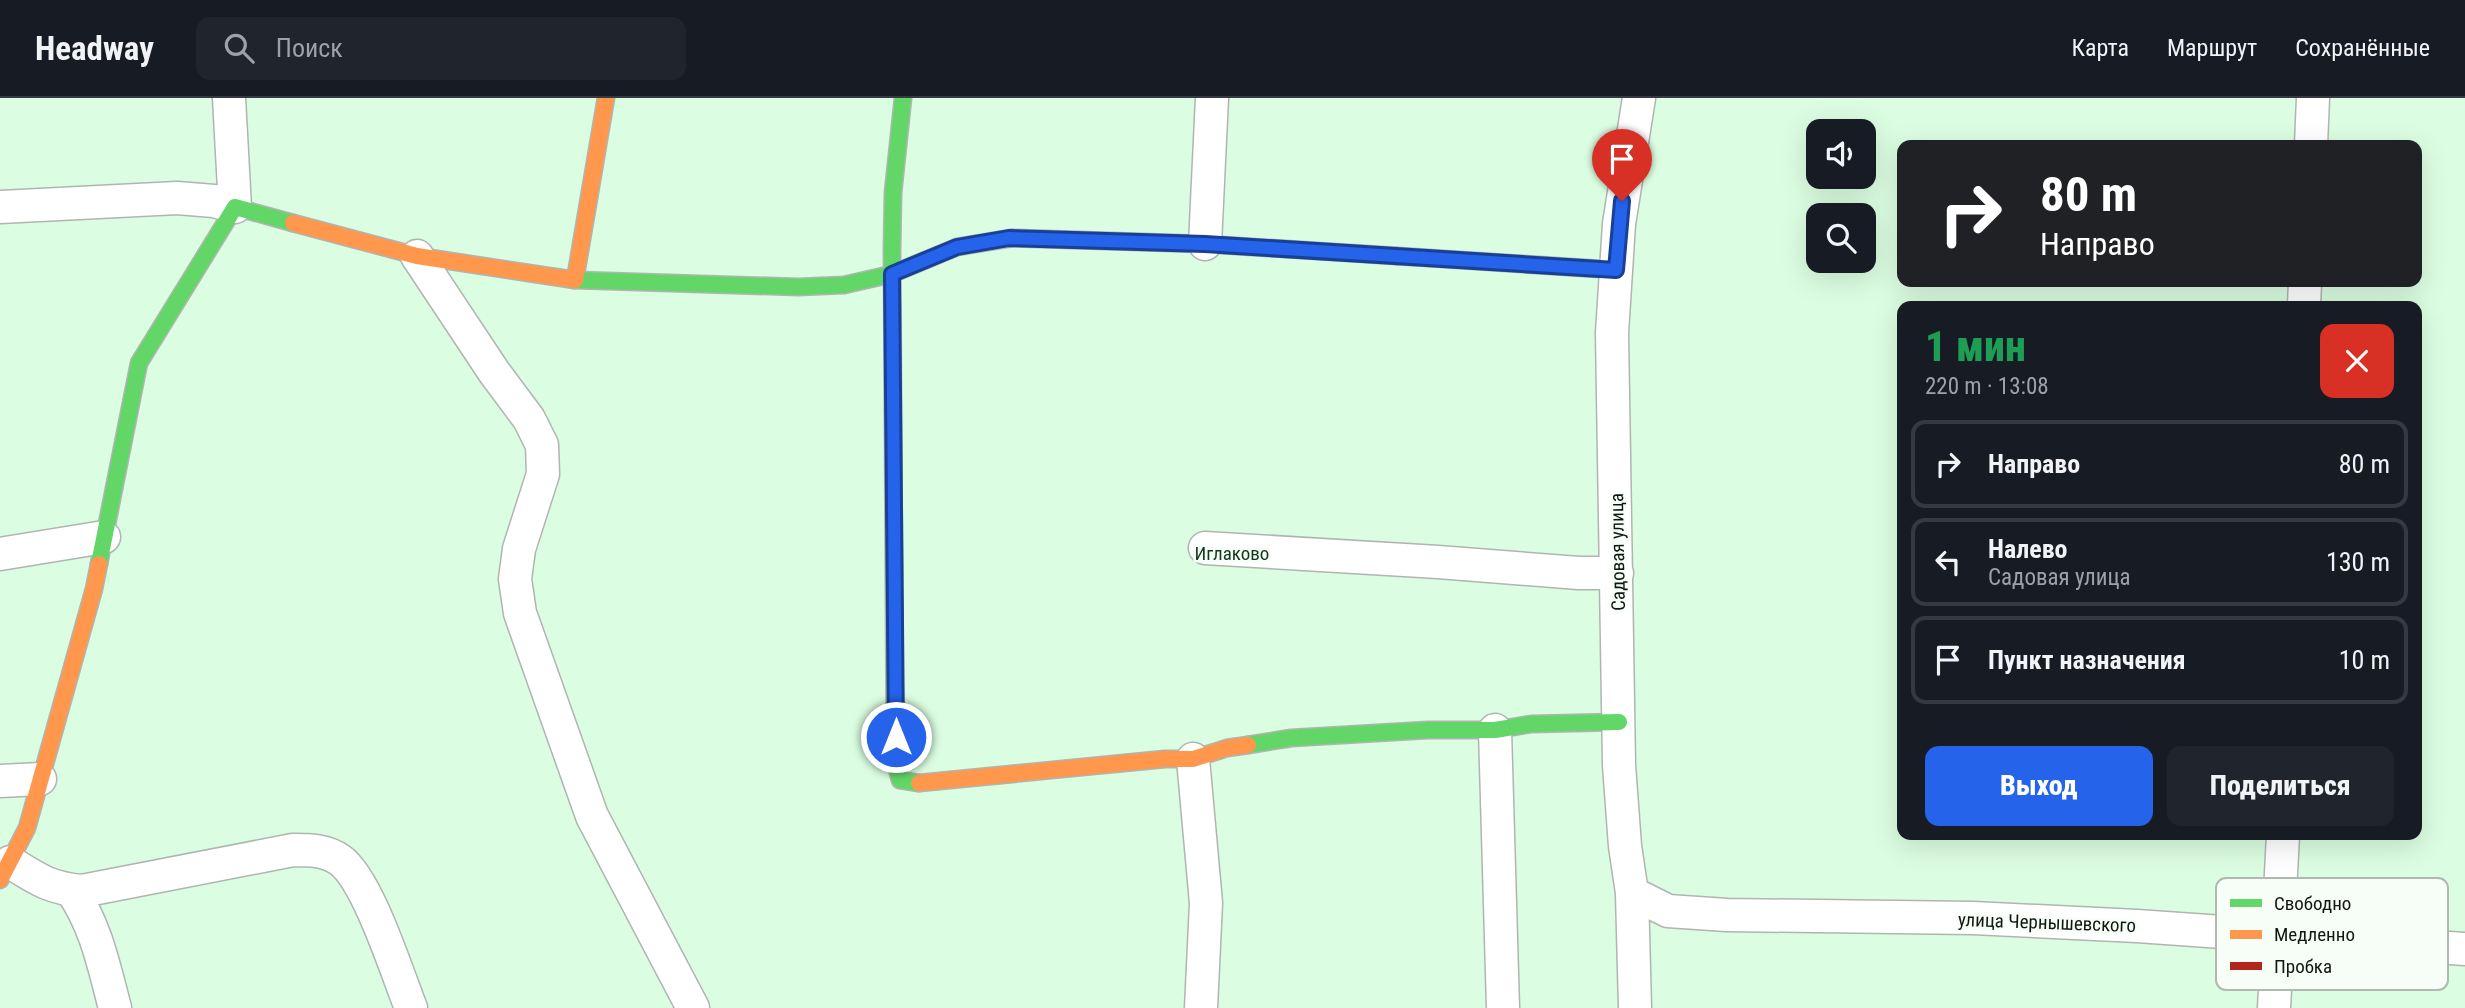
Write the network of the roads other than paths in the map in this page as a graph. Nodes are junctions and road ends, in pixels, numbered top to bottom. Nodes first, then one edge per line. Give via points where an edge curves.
1 (229, 98) edge
2 (606, 98) edge
3 (903, 98) edge
4 (1212, 98) edge
5 (1639, 98) edge
6 (2313, 98) edge
7 (2311, 140) edge
8 (0, 207) edge
9 (235, 207) junction
10 (1205, 244) junction
11 (417, 256) junction
12 (1616, 270) junction
13 (892, 274) junction
14 (575, 280) junction
15 (104, 537) junction
16 (1205, 548) dead end
17 (0, 554) edge
18 (1617, 573) junction
19 (1619, 722) junction
20 (1495, 730) junction
21 (1193, 759) junction
22 (40, 779) junction
23 (0, 781) edge
24 (2283, 840) edge
25 (5, 871) edge
26 (2281, 878) edge
27 (71, 890) junction
28 (1632, 893) junction
29 (2216, 932) edge
30 (2275, 990) edge
31 (115, 1008) edge
32 (411, 1008) edge
33 (692, 1008) edge
34 (1201, 1008) edge
35 (1503, 1008) edge
36 (1635, 1008) edge
37 (2274, 1008) edge

1 - 9 street
2 - 14 street
3 - 13 street via 893,192
4 - 10 street
5 - 12 street, Садовая улица
6 - 7 street
8 - 9 street via 177,198
9 - 11 street
9 - 15 street via 139,363
10 - 12 street
10 - 13 street via 1009,238 957,247
11 - 14 street
11 - 33 street via 542,445 542,474 519,549 515,579 520,613 592,816
12 - 18 street, Садовая улица via 1612,333
13 - 14 street via 844,285 798,287
13 - 21 street via 895,761 900,780 917,783
15 - 17 street
15 - 22 street via 94,589
16 - 18 street
18 - 19 street, Садовая улица
19 - 20 street via 1531,724
19 - 28 street, Садовая улица
20 - 21 street via 1291,738 1227,748
20 - 35 street
21 - 34 street via 1206,902
22 - 23 street
22 - 25 street via 27,828
24 - 26 street
25 - 27 street
27 - 31 street via 97,943
27 - 32 street via 293,850 318,850 341,860 360,882
28 - 29 street, улица Чернышевского via 1668,911 1727,915 1986,919
28 - 36 street, Садовая улица
30 - 37 street

